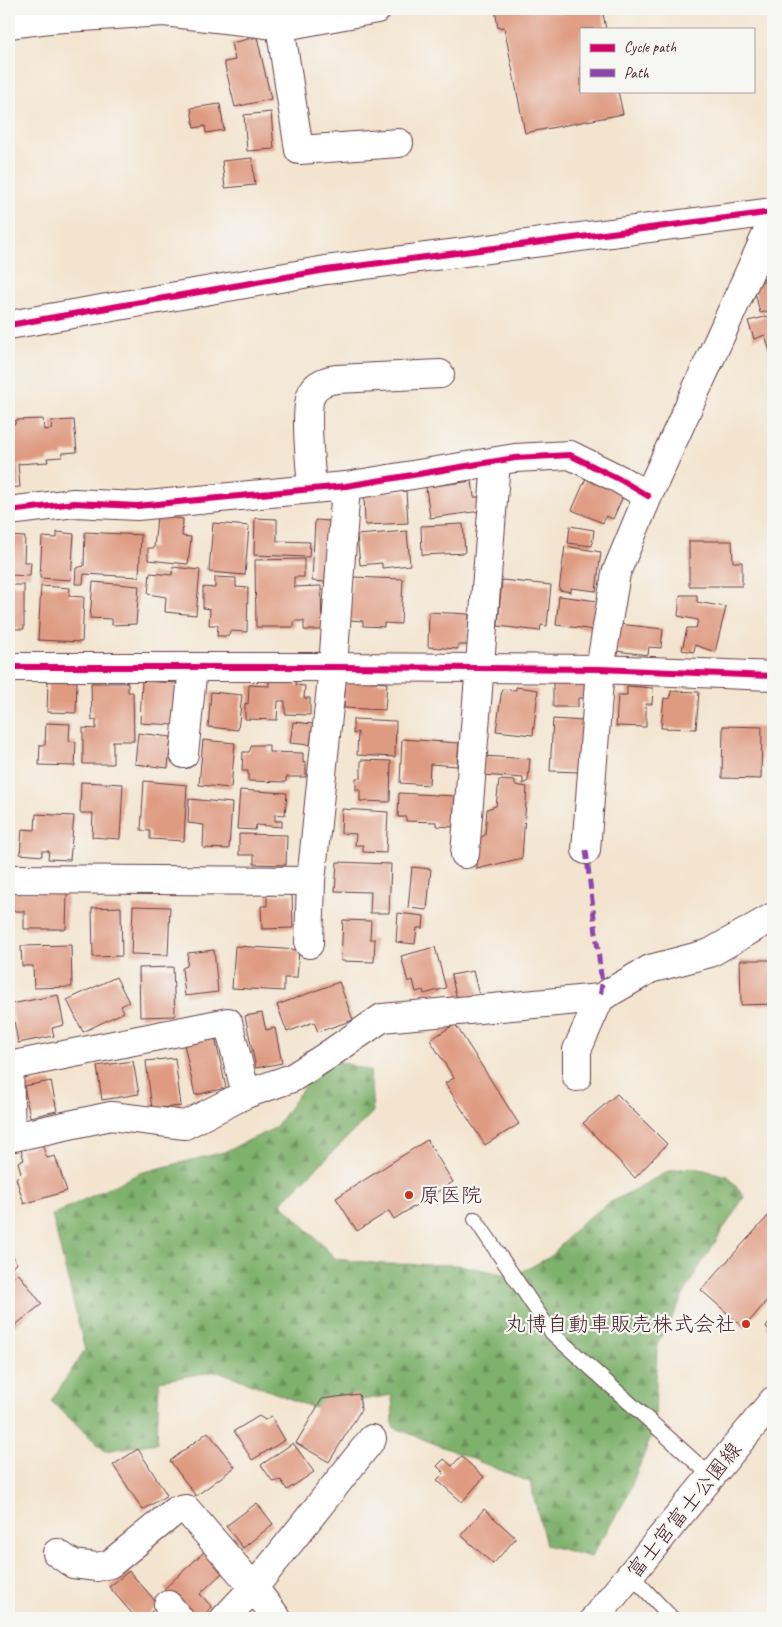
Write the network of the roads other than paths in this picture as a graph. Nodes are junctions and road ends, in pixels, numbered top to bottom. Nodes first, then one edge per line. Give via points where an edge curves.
1 (377, 9) edge
2 (9, 24) edge
3 (280, 25) junction
4 (399, 143) dead end
5 (773, 212) edge
6 (773, 220) edge
7 (9, 325) edge
8 (440, 374) dead end
9 (496, 462) junction
10 (346, 486) junction
11 (312, 489) junction
12 (648, 496) junction
13 (9, 511) edge
14 (9, 667) edge
15 (193, 667) junction
16 (333, 667) junction
17 (479, 668) junction
18 (600, 669) junction
19 (773, 676) edge
20 (184, 754) dead end
21 (586, 850) dead end
22 (465, 854) dead end
23 (9, 879) edge
24 (311, 881) junction
25 (773, 916) edge
26 (309, 944) dead end
27 (600, 998) junction
28 (9, 1066) edge
29 (577, 1077) dead end
30 (246, 1094) junction
31 (10, 1137) edge
32 (475, 1219) dead end
33 (773, 1401) edge
34 (372, 1439) dead end
35 (712, 1477) junction
36 (57, 1553) dead end
37 (631, 1575) junction
38 (254, 1588) junction
39 (226, 1618) edge
40 (277, 1618) edge
41 (594, 1618) edge
42 (672, 1618) edge

1 - 3 street
2 - 3 street via 49,18 164,12
3 - 4 street via 299,150
5 - 7 street via 326,270
6 - 12 street
8 - 11 street via 337,379 326,381 313,391 308,409
9 - 10 street
9 - 12 street via 570,455
9 - 17 street
10 - 11 street
10 - 16 street
11 - 13 street via 137,506 74,503
12 - 18 street via 616,573
14 - 15 street
15 - 16 street
15 - 20 street
16 - 17 street
16 - 24 street
17 - 18 street
17 - 22 street
18 - 19 street
18 - 21 street
23 - 24 street
24 - 26 street
25 - 27 street via 710,953 650,969
27 - 29 street via 578,1050
27 - 30 street via 382,1018 292,1078
28 - 30 street via 228,1022
28 - 31 street
30 - 31 street via 185,1125 111,1116
32 - 35 lane via 552,1333
33 - 35 street, 富士宮富士公園線
34 - 38 street
35 - 37 street, 富士宮富士公園線
36 - 38 street via 73,1564 97,1567 110,1564 175,1511 186,1509
37 - 41 street, 富士宮富士公園線
37 - 42 lane
38 - 39 street
38 - 40 street

